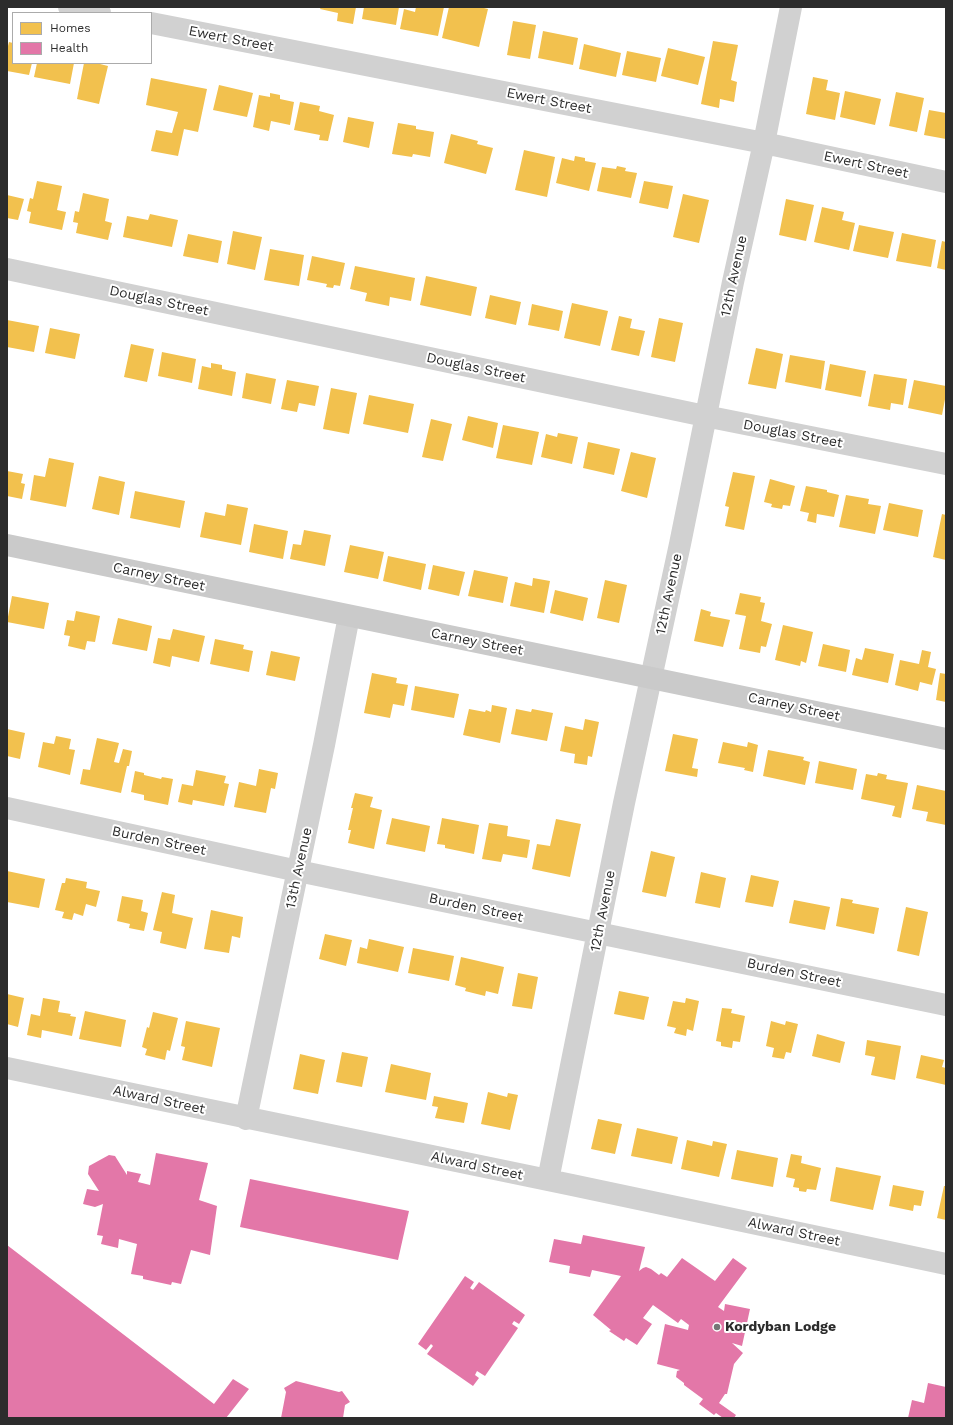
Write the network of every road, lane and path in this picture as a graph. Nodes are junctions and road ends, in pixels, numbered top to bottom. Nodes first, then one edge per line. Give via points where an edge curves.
1 (70, 7) edge
2 (791, 7) edge
3 (95, 12) edge
4 (152, 23) edge
5 (764, 144) junction
6 (946, 182) edge
7 (7, 269) edge
8 (705, 416) junction
9 (946, 464) edge
10 (7, 545) edge
11 (349, 616) junction
12 (652, 677) junction
13 (946, 739) edge
14 (7, 808) edge
15 (298, 871) junction
16 (599, 933) junction
17 (946, 1005) edge
18 (7, 1068) edge
19 (246, 1118) junction
20 (548, 1180) junction
21 (946, 1264) edge

1 - 3 street
2 - 5 street, 12th Avenue
4 - 5 street, Ewert Street
5 - 6 street, Ewert Street
5 - 8 street, 12th Avenue via 732,282
7 - 8 street, Douglas Street
8 - 9 street, Douglas Street
8 - 12 street, 12th Avenue
10 - 11 street, Carney Street
11 - 12 street, Carney Street
11 - 15 street, 13th Avenue
12 - 13 street, Carney Street
12 - 16 street, 12th Avenue
14 - 15 street, Burden Street
15 - 16 street, Burden Street
15 - 19 street, 13th Avenue
16 - 17 street, Burden Street
16 - 20 street, 12th Avenue
18 - 19 street, Alward Street
19 - 20 street, Alward Street
20 - 21 street, Alward Street

